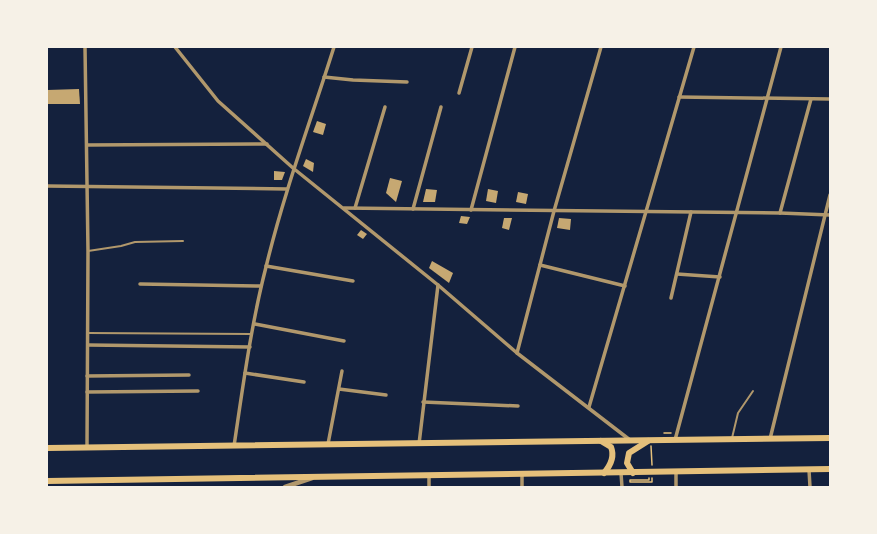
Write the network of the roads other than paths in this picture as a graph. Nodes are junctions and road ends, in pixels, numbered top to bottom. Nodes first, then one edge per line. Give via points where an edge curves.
1 (85, 47) edge
2 (175, 47) edge
3 (334, 47) edge
4 (472, 47) edge
5 (515, 47) edge
6 (601, 47) edge
7 (694, 47) edge
8 (781, 47) edge
9 (324, 77) junction
10 (407, 82) dead end
11 (459, 93) dead end
12 (679, 97) junction
13 (767, 99) junction
14 (810, 99) junction
15 (830, 99) edge
16 (385, 106) dead end
17 (441, 107) dead end
18 (267, 144) junction
19 (87, 145) junction
20 (293, 168) junction
21 (47, 186) edge
22 (87, 186) junction
23 (287, 189) junction
24 (830, 195) edge
25 (344, 208) junction
26 (355, 208) junction
27 (413, 209) junction
28 (471, 210) junction
29 (554, 212) junction
30 (645, 212) junction
31 (691, 212) junction
32 (736, 213) junction
33 (780, 213) junction
34 (824, 215) junction
35 (830, 215) edge
36 (184, 241) dead end
37 (88, 252) junction
38 (540, 265) junction
39 (266, 266) junction
40 (677, 274) junction
41 (720, 277) junction
42 (353, 281) dead end
43 (140, 284) dead end
44 (438, 285) junction
45 (261, 286) junction
46 (625, 286) junction
47 (671, 298) dead end
48 (254, 324) junction
49 (88, 333) junction
50 (253, 334) junction
51 (344, 341) dead end
52 (88, 345) junction
53 (250, 347) junction
54 (517, 353) junction
55 (342, 371) dead end
56 (245, 373) junction
57 (189, 375) dead end
58 (87, 376) junction
59 (304, 382) dead end
60 (339, 389) junction
61 (198, 391) dead end
62 (753, 391) dead end
63 (87, 392) junction
64 (386, 395) dead end
65 (423, 402) junction
66 (518, 406) dead end
67 (589, 407) junction
68 (830, 438) edge
69 (732, 439) junction
70 (770, 439) junction
71 (600, 440) junction
72 (630, 440) junction
73 (650, 440) junction
74 (675, 440) junction
75 (419, 444) junction
76 (328, 445) junction
77 (234, 446) junction
78 (87, 447) junction
79 (47, 448) edge
80 (830, 469) edge
81 (809, 470) junction
82 (604, 473) junction
83 (621, 473) junction
84 (633, 473) junction
85 (676, 473) junction
86 (522, 474) junction
87 (429, 476) junction
88 (315, 478) junction
89 (47, 481) edge
90 (285, 487) edge
91 (429, 487) edge
92 (522, 487) edge
93 (622, 487) edge
94 (676, 487) edge
95 (810, 487) edge

1 - 19 street
2 - 18 street via 218,101
3 - 9 street
4 - 11 street
5 - 28 street
6 - 29 street
7 - 12 street
8 - 13 street
9 - 10 street
9 - 20 street
12 - 13 street
12 - 30 street
13 - 14 street
13 - 32 street
14 - 15 street
14 - 33 street
16 - 26 street
17 - 27 street
18 - 19 street
18 - 20 street
19 - 22 street
20 - 23 street
20 - 25 street
21 - 22 street
22 - 23 street
22 - 37 street
23 - 39 street
24 - 34 street
25 - 26 street
25 - 44 street
26 - 27 street
27 - 28 street
28 - 29 street
29 - 30 street
29 - 38 street
30 - 31 street
30 - 46 street
31 - 32 street
31 - 40 street
32 - 33 street
32 - 41 street
33 - 34 street
34 - 35 street
34 - 70 street
36 - 37 lane via 135,242
37 - 49 street
38 - 46 street
38 - 54 street
39 - 42 street
39 - 45 street
40 - 41 street
40 - 47 street
41 - 74 street
43 - 45 street
44 - 54 street
44 - 65 street
45 - 48 street
46 - 67 street
48 - 50 street
48 - 51 street
49 - 50 lane
49 - 52 street
50 - 53 street
52 - 53 street
52 - 58 street
53 - 56 street
54 - 67 street
55 - 60 street
56 - 59 street
56 - 77 street
57 - 58 street
58 - 63 street
60 - 64 street
60 - 76 street
61 - 63 street
62 - 69 lane via 738,413
63 - 78 street
65 - 66 street
65 - 75 street
67 - 72 street
68 - 70 main road
69 - 70 main road
69 - 74 main road
71 - 72 main road
71 - 75 main road
71 - 82 main road via 612,451 612,460
72 - 73 main road
73 - 74 main road
73 - 84 main road via 629,453 627,463
75 - 76 main road
76 - 77 main road
77 - 78 main road
78 - 79 main road
80 - 81 main road
81 - 85 main road
81 - 95 street
82 - 83 main road
82 - 86 main road
83 - 84 main road
83 - 93 street
84 - 85 main road
85 - 94 street
86 - 87 main road
86 - 92 street
87 - 88 main road
87 - 91 street
88 - 89 main road
88 - 90 street

